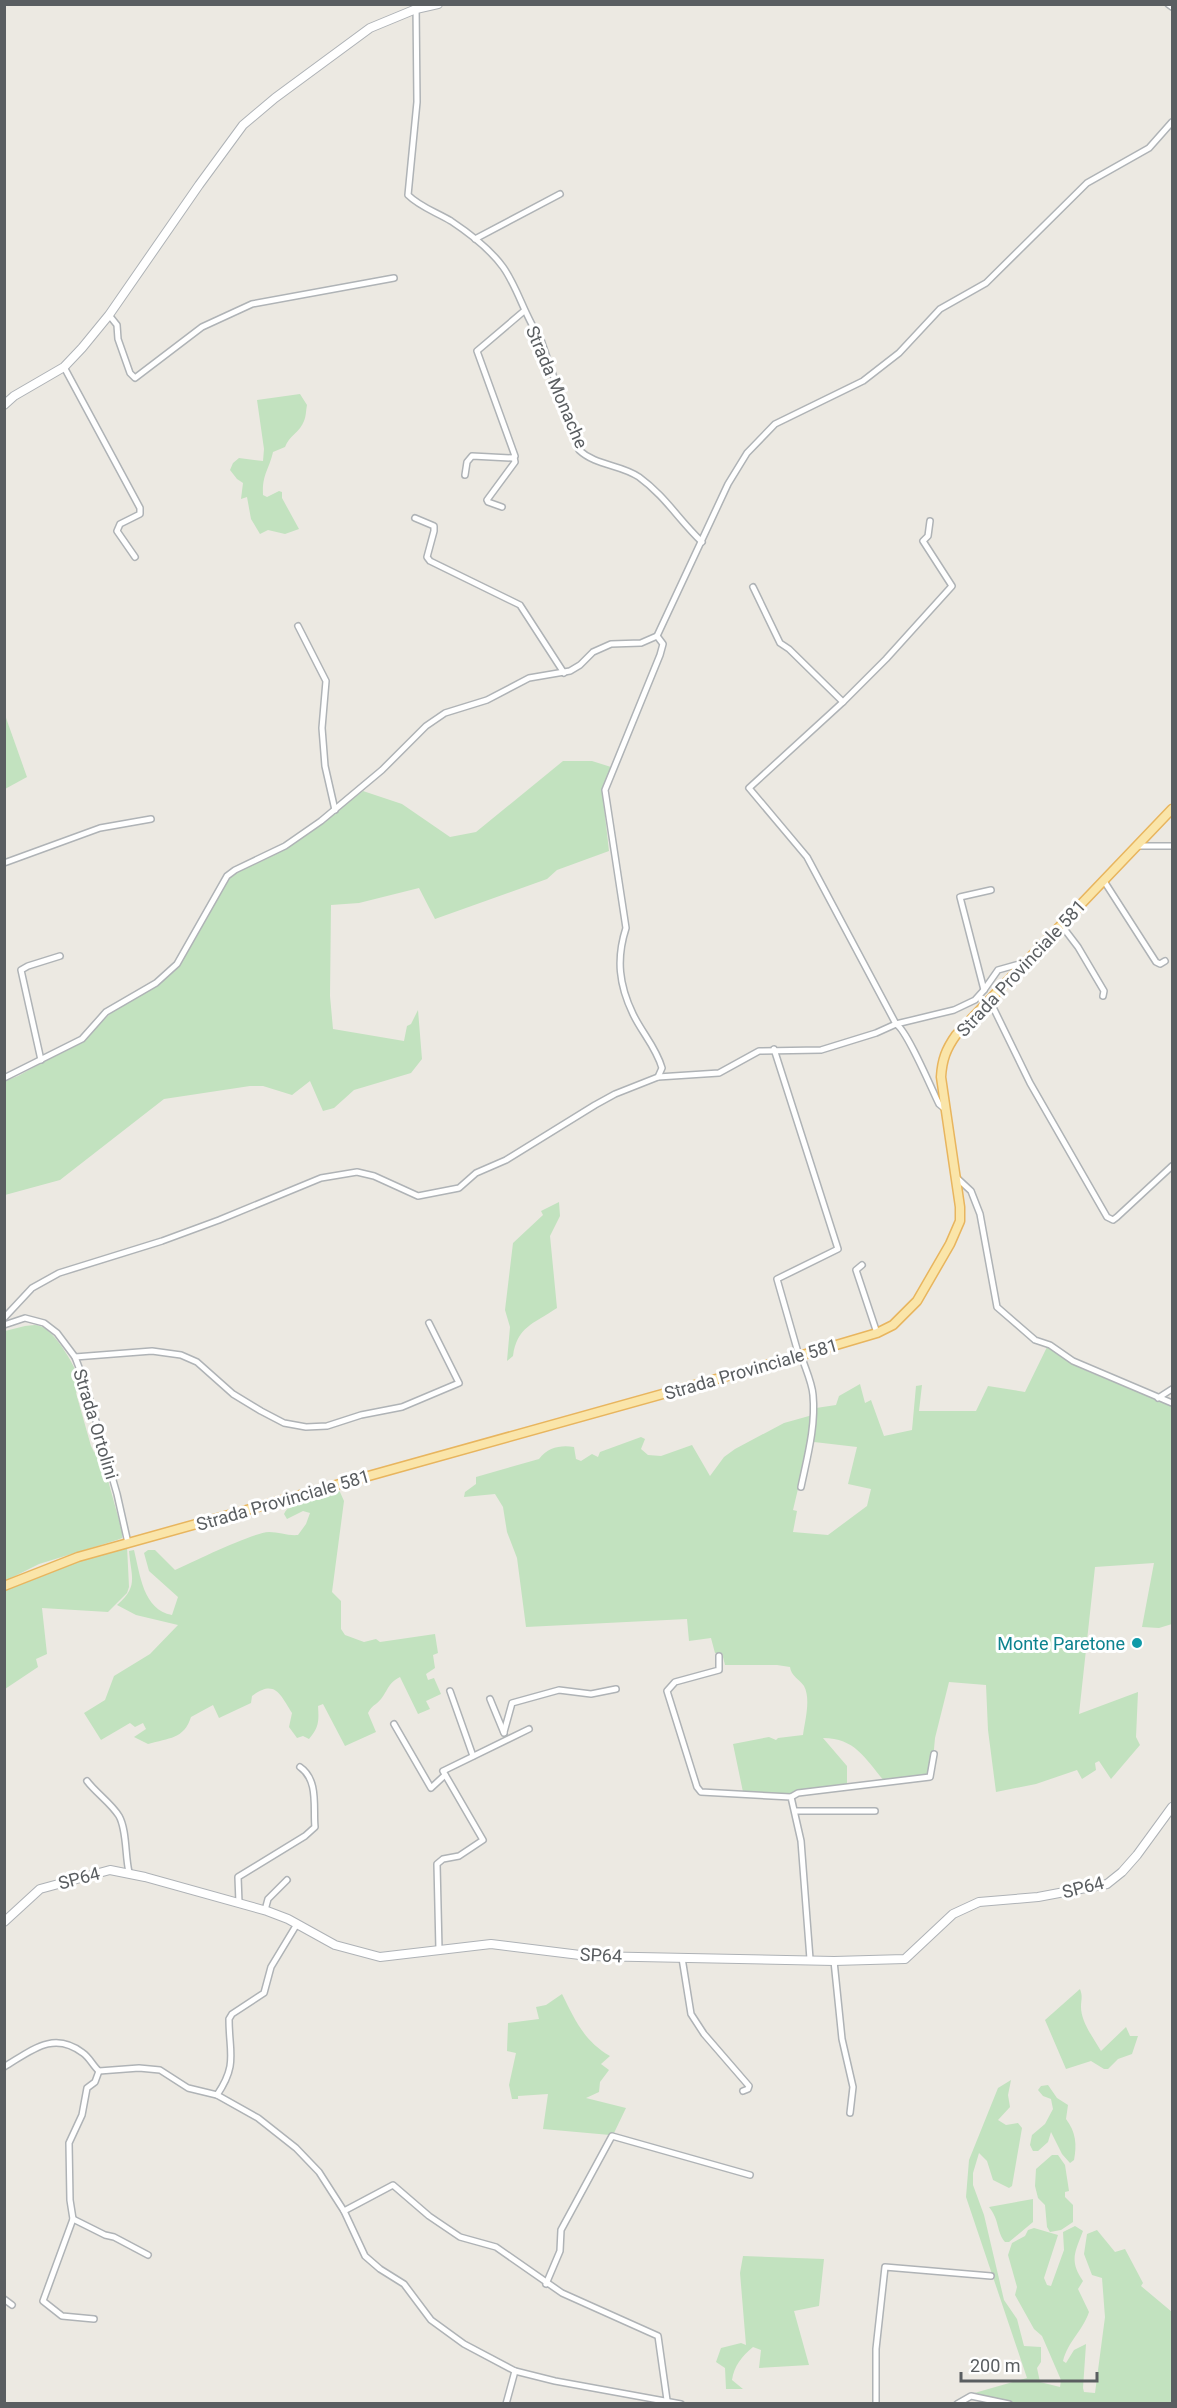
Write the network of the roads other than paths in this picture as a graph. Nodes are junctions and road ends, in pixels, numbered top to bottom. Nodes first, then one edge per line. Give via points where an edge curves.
1 (438, 4) edge
2 (1168, 4) edge
3 (416, 7) edge
4 (1173, 7) edge
5 (1173, 122) edge
6 (560, 194) dead end
7 (475, 239) junction
8 (394, 278) dead end
9 (524, 311) junction
10 (109, 315) junction
11 (64, 367) junction
12 (4, 405) edge
13 (514, 457) junction
14 (465, 475) dead end
15 (502, 507) dead end
16 (415, 518) dead end
17 (930, 521) dead end
18 (702, 542) junction
19 (135, 557) dead end
20 (753, 587) dead end
21 (298, 626) dead end
22 (657, 636) junction
23 (564, 673) junction
24 (843, 702) junction
25 (1173, 809) edge
26 (336, 810) junction
27 (151, 819) dead end
28 (1138, 846) junction
29 (1173, 846) edge
30 (4, 863) edge
31 (1104, 881) junction
32 (991, 890) dead end
33 (1062, 926) junction
34 (60, 956) dead end
35 (1165, 961) dead end
36 (1025, 963) junction
37 (984, 990) junction
38 (1103, 996) dead end
39 (990, 1001) junction
40 (896, 1024) junction
41 (774, 1049) junction
42 (41, 1060) junction
43 (658, 1077) junction
44 (4, 1078) edge
45 (945, 1109) junction
46 (1173, 1166) edge
47 (957, 1178) junction
48 (861, 1265) dead end
49 (4, 1318) edge
50 (429, 1323) dead end
51 (4, 1325) edge
52 (877, 1333) junction
53 (800, 1355) junction
54 (75, 1357) junction
55 (1173, 1389) edge
56 (1158, 1398) junction
57 (1173, 1404) edge
58 (801, 1487) dead end
59 (128, 1543) junction
60 (4, 1586) edge
61 (719, 1656) dead end
62 (616, 1689) dead end
63 (450, 1691) dead end
64 (490, 1699) dead end
65 (394, 1724) dead end
66 (529, 1729) dead end
67 (504, 1732) junction
68 (507, 1740) junction
69 (934, 1754) dead end
70 (473, 1756) junction
71 (300, 1767) dead end
72 (445, 1775) junction
73 (87, 1781) dead end
74 (791, 1797) junction
75 (1173, 1807) edge
76 (795, 1811) junction
77 (875, 1811) dead end
78 (129, 1872) junction
79 (287, 1880) dead end
80 (239, 1903) junction
81 (265, 1910) junction
82 (4, 1922) edge
83 (297, 1924) junction
84 (439, 1950) junction
85 (682, 1958) junction
86 (810, 1959) junction
87 (834, 1960) junction
88 (4, 2067) edge
89 (99, 2072) junction
90 (743, 2091) dead end
91 (217, 2095) junction
92 (850, 2113) dead end
93 (750, 2175) dead end
94 (344, 2211) junction
95 (73, 2219) junction
96 (148, 2255) dead end
97 (991, 2276) dead end
98 (546, 2284) junction
99 (4, 2299) edge
100 (12, 2305) dead end
101 (93, 2319) dead end
102 (515, 2371) junction
103 (667, 2400) junction
104 (506, 2403) edge
105 (681, 2403) edge
106 (876, 2403) edge
107 (957, 2403) edge
108 (1009, 2403) edge

1 - 3 street
2 - 4 street
3 - 7 street, Strada Monache via 417,102 408,195
3 - 10 street via 353,39 243,125
5 - 18 street via 1149,148 1087,183 986,283 940,309 899,353 863,381 775,424 741,461
6 - 7 street
7 - 9 street, Strada Monache via 504,268
8 - 10 street via 252,304 202,327 135,378 118,339 117,324
9 - 13 street via 477,351
9 - 18 street, Strada Monache via 541,340 579,450 590,459 639,477 670,504
10 - 11 street
11 - 12 street
11 - 19 street via 140,508 140,514 120,525 117,531
13 - 14 street via 472,456
13 - 15 street via 515,462 487,500
16 - 23 street via 434,525 427,557 430,561 520,605
17 - 24 street via 928,536 923,541 952,586
18 - 22 street
20 - 24 street via 780,643
21 - 26 street via 326,681 322,728 325,766
22 - 23 street via 641,643 611,644
22 - 43 street via 663,644 660,655 605,790 626,928 620,946 619,976 633,1014 658,1054 662,1068
23 - 26 street via 529,678 487,700 445,714 426,726
24 - 40 street via 749,788 807,857
25 - 28 main road, Strada Provinciale 581
26 - 42 street via 285,846 227,876 177,964 156,983 106,1012 82,1039
27 - 30 street via 100,828
28 - 29 street
28 - 31 main road, Strada Provinciale 581
31 - 33 main road, Strada Provinciale 581
31 - 35 street via 1156,962
32 - 37 street via 960,897
33 - 36 main road, Strada Provinciale 581
33 - 38 street via 1104,991
34 - 42 street via 21,970
36 - 37 street via 998,970
36 - 39 main road, Strada Provinciale 581
37 - 40 street via 963,1007
39 - 45 main road, Strada Provinciale 581 via 946,1049 941,1077
39 - 46 street via 1030,1083 1107,1217 1117,1217
40 - 41 street via 821,1050
40 - 45 street
41 - 43 street via 755,1052 720,1073
41 - 53 street via 838,1249 777,1279
42 - 44 street
43 - 49 street via 595,1105 506,1160 476,1173 459,1188 418,1196 357,1172 321,1178 162,1241 59,1273 32,1288
45 - 47 main road, Strada Provinciale 581
47 - 52 main road, Strada Provinciale 581 via 960,1221 950,1244 911,1310
47 - 56 street via 971,1191 980,1215 996,1306 1035,1340 1086,1368
48 - 52 street via 856,1270
50 - 54 street via 459,1383 402,1407 322,1426 299,1426 275,1419 233,1394 197,1362 181,1355 152,1351
51 - 54 street, Strada Ortolini via 25,1318 44,1323 57,1332
52 - 53 main road, Strada Provinciale 581
53 - 58 street via 813,1402 810,1446
53 - 59 main road, Strada Provinciale 581
54 - 59 street, Strada Ortolini via 86,1383
55 - 56 street
56 - 57 street
59 - 60 main road, Strada Provinciale 581 via 78,1557
61 - 74 street via 719,1670 675,1682 667,1691 698,1789 703,1793
62 - 67 street via 591,1694 559,1690 527,1697 512,1703
63 - 70 street
64 - 67 street
65 - 72 street via 431,1788
66 - 68 street
67 - 68 street
68 - 70 street
69 - 74 street via 930,1777
70 - 72 street via 443,1771
71 - 80 street via 308,1774 316,1800 315,1827 238,1877
72 - 84 street via 483,1840 459,1856 437,1864
73 - 78 street via 119,1816
74 - 76 street
75 - 87 street, SP64 / SP64 via 1122,1872 1107,1884 1038,1897 979,1902 953,1914 905,1959
76 - 77 street
76 - 86 street
78 - 80 street, SP64 / SP64
78 - 82 street, SP64 / SP64 via 106,1871 40,1889
79 - 81 street via 268,1899
80 - 81 street, SP64 / SP64
81 - 83 street, SP64 / SP64
83 - 84 street, SP64 / SP64 via 329,1943 368,1955 390,1957
83 - 91 street via 271,1967 266,1990 229,2019 232,2062
84 - 85 street, SP64 / SP64 via 491,1944 588,1956
85 - 86 street, SP64 / SP64
85 - 90 street via 691,2014 749,2086
86 - 87 street, SP64 / SP64
87 - 92 street via 842,2039 853,2086
88 - 89 street via 33,2049 54,2042 83,2053
89 - 91 street via 151,2068 195,2091
89 - 95 street via 87,2088 82,2115 69,2143
91 - 94 street via 258,2118 296,2148 319,2172
93 - 98 street via 612,2136 561,2230 560,2252
94 - 98 street via 393,2185 440,2225 469,2240 502,2250
94 - 102 street via 365,2256 404,2284 431,2320 452,2337
95 - 96 street
95 - 101 street via 43,2301 62,2316
97 - 106 street via 885,2267 875,2360
98 - 103 street via 658,2336
99 - 100 street
102 - 103 street
102 - 104 street
103 - 105 street
107 - 108 street via 970,2396

